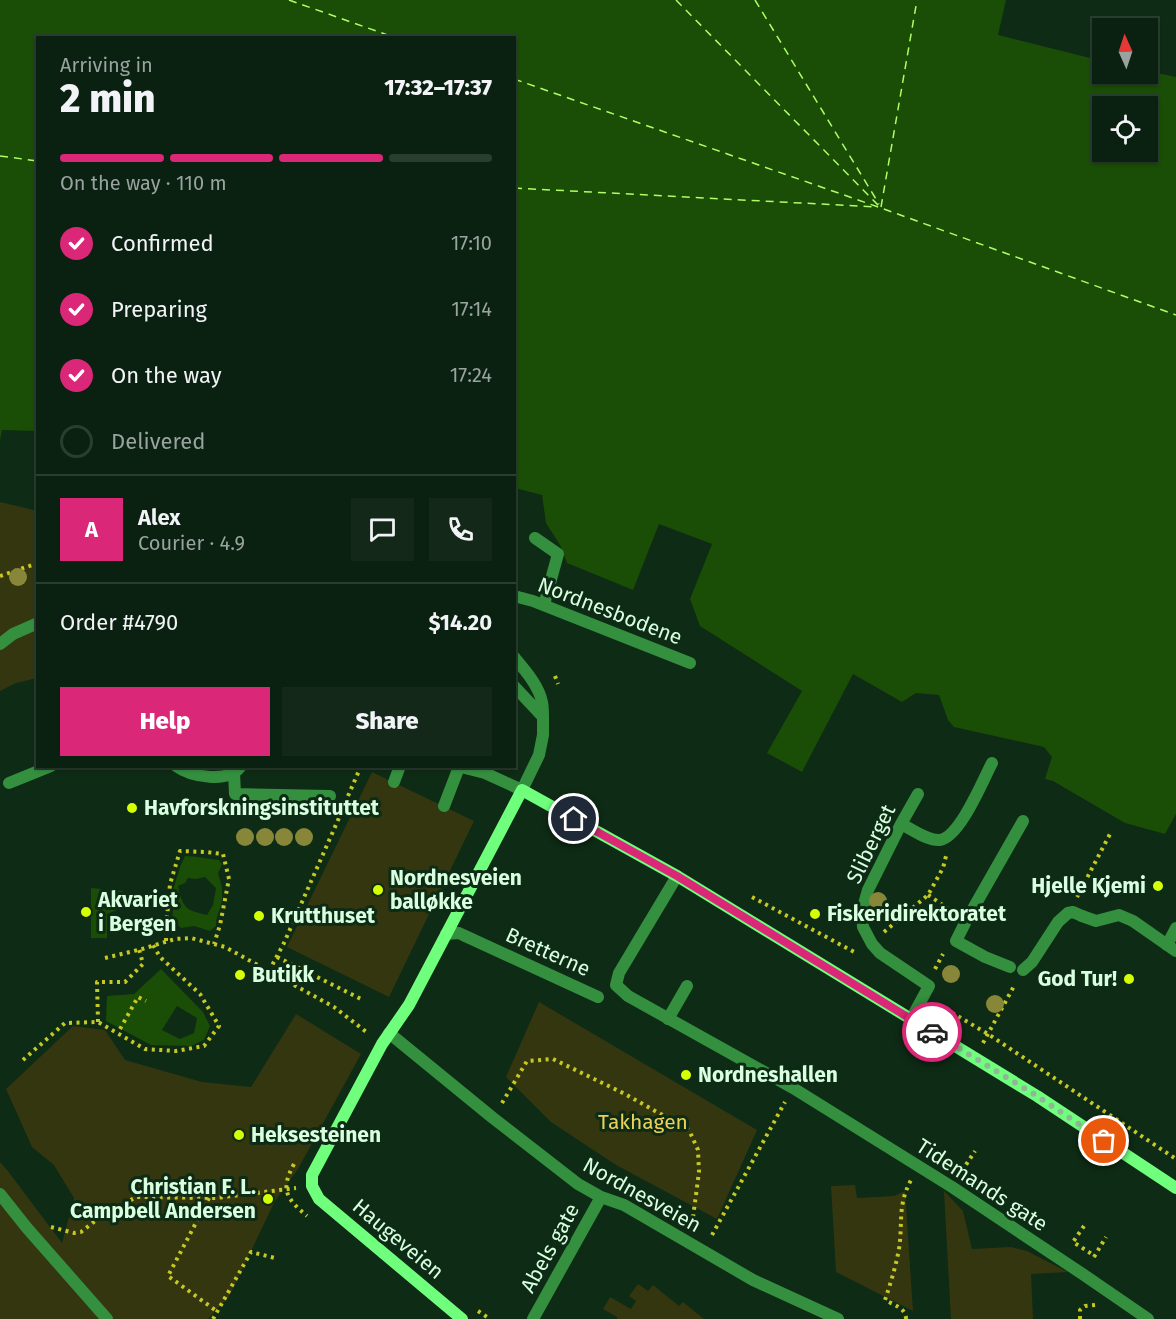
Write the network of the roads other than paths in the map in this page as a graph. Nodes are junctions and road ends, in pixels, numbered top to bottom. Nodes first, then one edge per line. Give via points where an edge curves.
1 (535, 538) dead end
2 (516, 597) edge
3 (544, 605) junction
4 (36, 624) edge
5 (0, 644) edge
6 (516, 659) edge
7 (690, 663) dead end
8 (516, 688) edge
9 (543, 717) junction
10 (992, 763) dead end
11 (46, 768) edge
12 (179, 768) edge
13 (399, 768) edge
14 (458, 768) edge
15 (463, 768) edge
16 (238, 769) edge
17 (394, 782) dead end
18 (9, 783) dead end
19 (522, 790) junction
20 (918, 794) dead end
21 (330, 796) dead end
22 (444, 806) dead end
23 (1023, 821) dead end
24 (901, 824) junction
25 (677, 876) junction
26 (1176, 928) edge
27 (447, 934) junction
28 (1172, 948) edge
29 (687, 986) dead end
30 (598, 997) dead end
31 (668, 1019) junction
32 (911, 1019) junction
33 (389, 1033) junction
34 (1176, 1188) edge
35 (0, 1194) edge
36 (601, 1197) junction
37 (107, 1319) edge
38 (462, 1319) edge
39 (533, 1319) edge
40 (838, 1319) edge
41 (1148, 1319) edge

1 - 3 street via 558,554
2 - 3 street, Nordnesbodene
3 - 7 street, Nordnesbodene
4 - 5 street
6 - 9 street via 538,691
8 - 9 street
9 - 19 street via 539,755
10 - 24 street via 965,817 942,840
11 - 18 street
12 - 16 street via 202,778 225,776
13 - 17 street
14 - 22 street
15 - 19 street via 486,773
16 - 21 street via 235,794
19 - 25 main road
19 - 27 main road
20 - 24 street, Sliberget
23 - 28 street via 956,941 1017,969 1032,962 1058,922 1073,912 1096,921 1119,915
24 - 32 street, Sliberget via 868,890 862,911 863,927 872,944 883,956 929,986
25 - 31 street, Tidemands gate via 619,973 616,985
25 - 32 main road
26 - 28 street
27 - 30 street, Bretterne via 459,933
27 - 33 main road via 409,1005
29 - 31 street
31 - 41 street, Tidemands gate via 792,1088 952,1187
32 - 34 main road
33 - 36 street, Nordnesveien via 578,1184
33 - 38 main road, Haugeveien via 312,1175 312,1186 319,1199
35 - 37 street
36 - 39 street, Abels gate
36 - 40 street, Nordnesveien via 624,1205 753,1280

